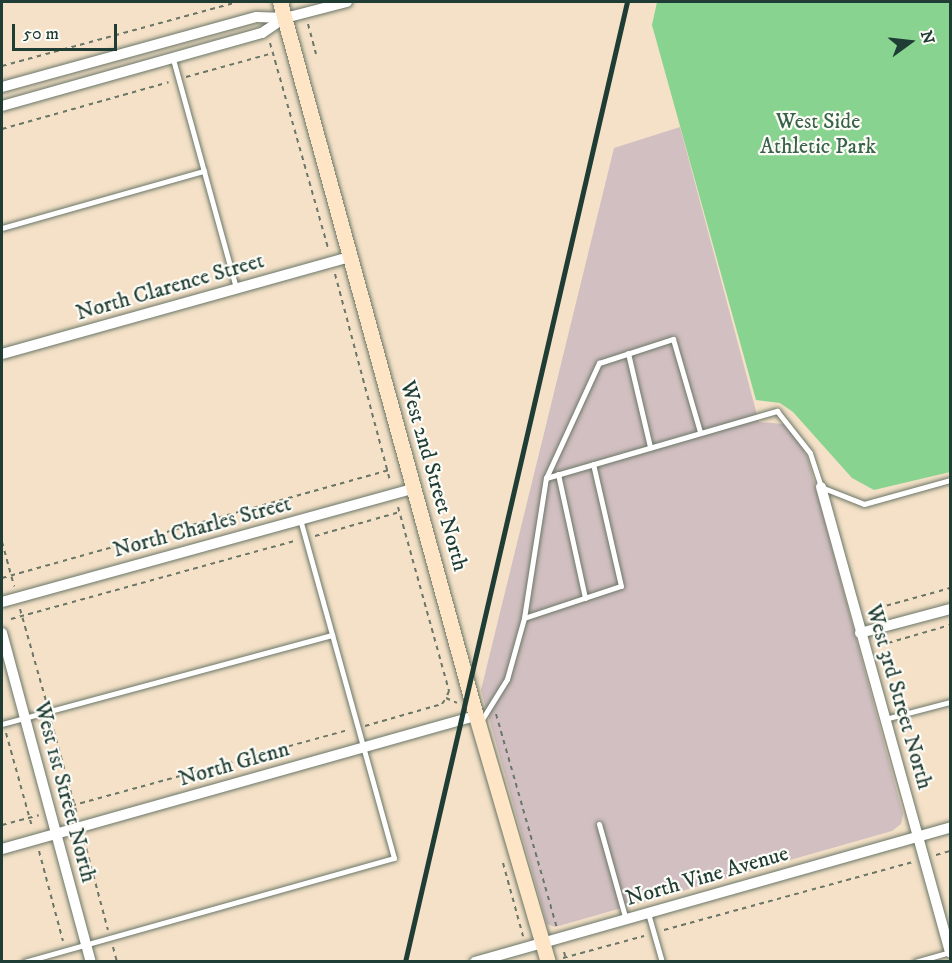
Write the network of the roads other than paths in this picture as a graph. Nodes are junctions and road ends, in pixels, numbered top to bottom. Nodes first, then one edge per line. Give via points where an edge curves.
1 (280, 2) edge
2 (347, 2) edge
3 (285, 18) junction
4 (173, 58) junction
5 (2, 87) edge
6 (2, 106) edge
7 (204, 171) junction
8 (2, 228) edge
9 (350, 257) junction
10 (236, 288) junction
11 (628, 353) junction
12 (2, 354) edge
13 (700, 432) junction
14 (650, 447) junction
15 (593, 464) junction
16 (558, 474) junction
17 (546, 478) junction
18 (951, 480) edge
19 (821, 488) junction
20 (413, 489) junction
21 (300, 520) junction
22 (585, 598) junction
23 (2, 602) edge
24 (951, 609) edge
25 (524, 618) junction
26 (2, 633) edge
27 (860, 633) junction
28 (332, 635) junction
29 (951, 702) edge
30 (25, 718) junction
31 (885, 719) junction
32 (477, 720) junction
33 (3, 724) edge
34 (364, 747) junction
35 (599, 824) dead end
36 (951, 828) edge
37 (56, 834) junction
38 (919, 837) junction
39 (2, 849) edge
40 (648, 913) junction
41 (626, 920) junction
42 (543, 943) junction
43 (86, 944) junction
44 (951, 952) edge
45 (555, 960) edge
46 (24, 962) edge
47 (91, 962) edge
48 (475, 962) edge
49 (662, 962) edge
50 (915, 962) edge

1 - 3 street, West 2nd Street North
2 - 3 street
3 - 4 street via 267,30
3 - 5 street via 257,17
3 - 9 street, West 2nd Street North
4 - 6 street
4 - 7 lane
7 - 8 lane
7 - 10 lane
9 - 10 street, North Clarence Street
9 - 20 street, West 2nd Street North
10 - 12 street, North Clarence Street
11 - 13 lane via 673,339
11 - 14 lane
11 - 17 lane via 599,363
13 - 14 lane
13 - 19 lane via 777,411 810,453
14 - 15 lane
15 - 16 lane
15 - 22 lane via 621,586
16 - 17 lane
16 - 22 lane
17 - 25 lane
18 - 19 lane via 864,504
19 - 27 street, West 3rd Street North
20 - 21 street, North Charles Street
20 - 32 street, West 2nd Street North
21 - 23 street, North Charles Street
21 - 28 lane
22 - 25 lane
24 - 27 street
25 - 32 lane via 507,679
26 - 30 street, West 1st Street North
27 - 31 street, West 3rd Street North
28 - 30 lane
28 - 34 lane
29 - 31 lane
30 - 33 lane
30 - 37 street, West 1st Street North
31 - 38 street, West 3rd Street North
32 - 34 street, North Glenn
32 - 42 street, West 2nd Street North
34 - 37 street, North Glenn
34 - 43 lane via 394,858
35 - 41 lane
36 - 38 street, North Vine Avenue
37 - 39 street, North Glenn
37 - 43 street, West 1st Street North
38 - 40 street, North Vine Avenue
38 - 44 street, West 3rd Street North
40 - 41 street, North Vine Avenue
40 - 49 lane
41 - 42 street, North Vine Avenue
42 - 45 street, West 2nd Street North
42 - 48 street, North Vine Avenue
43 - 46 lane
43 - 47 street, West 1st Street North
44 - 50 lane

